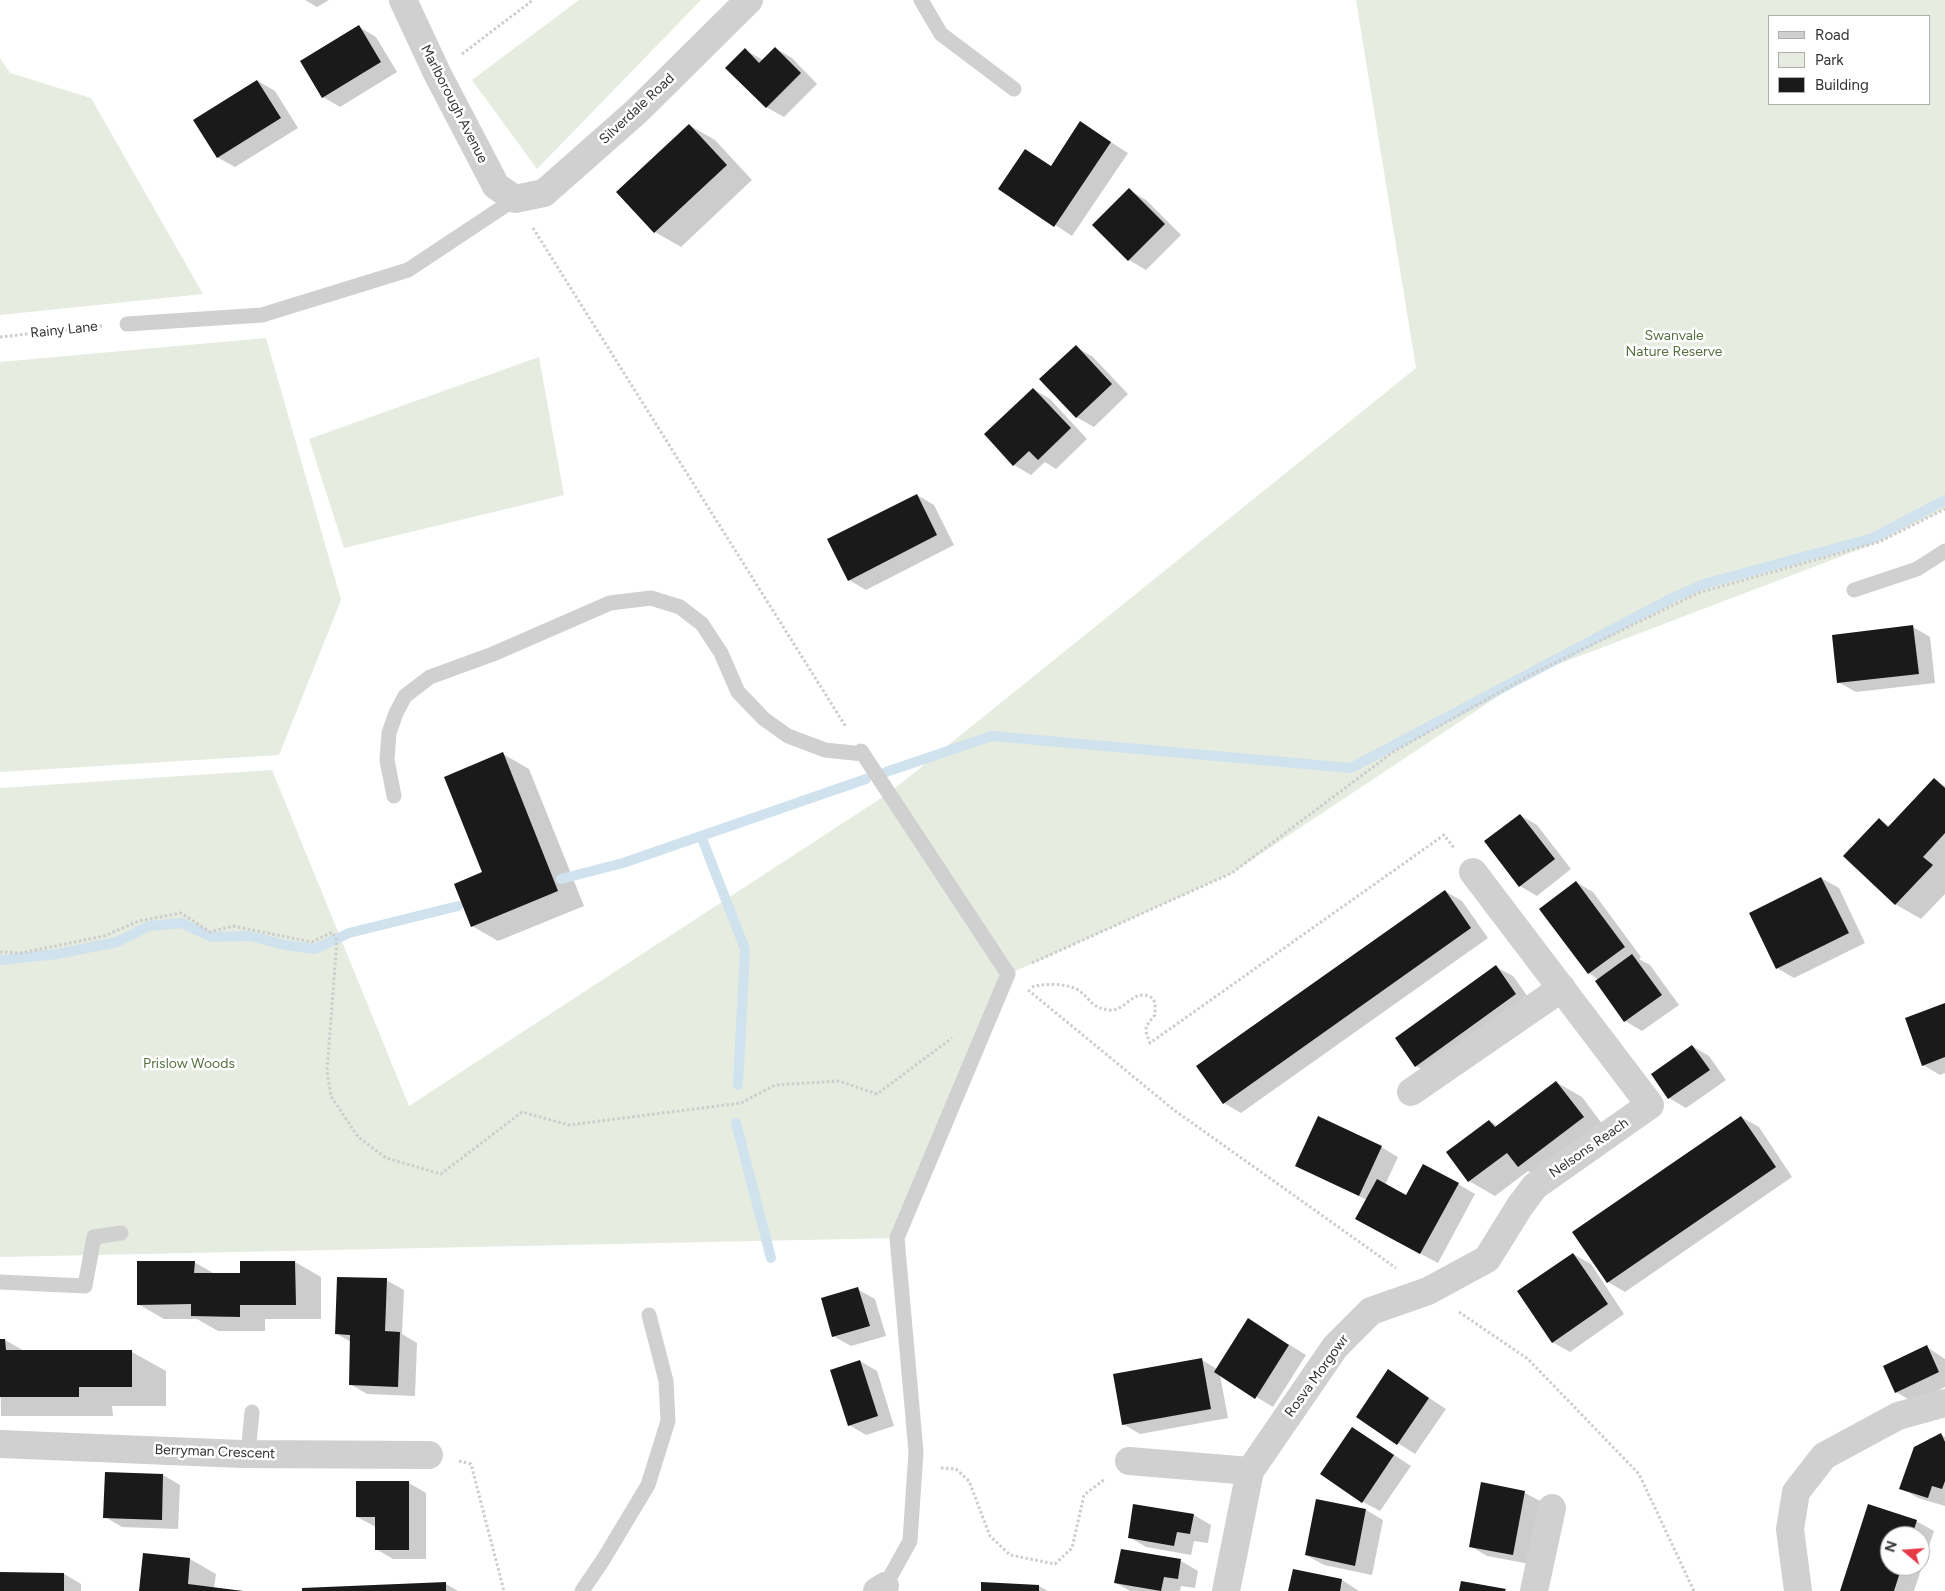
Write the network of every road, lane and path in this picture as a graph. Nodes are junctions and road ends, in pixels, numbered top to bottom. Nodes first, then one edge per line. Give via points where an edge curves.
1 (403, 0) edge
2 (533, 0) edge
3 (749, 0) edge
4 (921, 0) edge
5 (437, 73) junction
6 (1014, 89) dead end
7 (514, 199) junction
8 (127, 324) joint
9 (0, 337) edge
10 (1945, 509) edge
11 (1945, 550) edge
12 (1854, 590) dead end
13 (862, 752) junction
14 (394, 796) dead end
15 (1444, 835) dead end
16 (1473, 872) dead end
17 (0, 952) edge
18 (1008, 974) junction
19 (1562, 988) junction
20 (955, 1036) dead end
21 (1411, 1092) dead end
22 (121, 1233) dead end
23 (0, 1282) edge
24 (1428, 1291) junction
25 (649, 1315) dead end
26 (1945, 1403) edge
27 (252, 1412) dead end
28 (0, 1444) edge
29 (248, 1454) junction
30 (429, 1455) joint
31 (1129, 1461) joint
32 (956, 1469) dead end
33 (1250, 1471) junction
34 (1552, 1508) dead end
35 (881, 1588) edge
36 (504, 1591) edge
37 (582, 1591) edge
38 (1226, 1591) edge
39 (1534, 1591) edge
40 (1694, 1591) edge
41 (1798, 1591) edge

1 - 5 street, Marlborough Avenue
2 - 5 path
3 - 7 street, Silverdale Road via 637,111 544,193
4 - 6 lane via 941,34
5 - 7 street, Marlborough Avenue via 496,186
7 - 8 lane via 408,270 262,315
7 - 13 path
8 - 9 path, Rainy Lane
10 - 18 path via 1879,542 1698,593 1530,675 1393,752 1232,873
11 - 12 lane via 1916,569
13 - 14 lane via 825,750 788,736 764,719 738,692 721,653 702,624 680,607 651,598 610,603 493,654 430,677 405,696 389,733 387,760
13 - 18 lane
15 - 24 path via 1150,1043 1145,1035 1147,1024 1155,1015 1156,1003 1152,997 1144,994 1135,996 1115,1010 1108,1010 1092,1005 1080,990 1042,983 1026,988 1174,1110
16 - 19 street, Nelsons Reach
17 - 20 path via 21,953 104,936 139,921 180,913 210,932 233,926 312,942 332,932 337,940 327,1071 331,1096 358,1137 386,1158 441,1174 522,1112 569,1125 741,1103 775,1085 839,1082 877,1094
18 - 35 lane via 897,1238 916,1452 910,1541
19 - 21 street
19 - 24 street, Nelsons Reach via 1650,1105 1535,1186 1487,1259
22 - 23 lane via 94,1237 85,1286
24 - 33 street, Rosva Morgowr via 1370,1310 1335,1347
24 - 40 path via 1528,1359 1639,1474
25 - 37 lane via 666,1380 668,1420 648,1485
26 - 41 street via 1898,1416 1824,1456 1796,1492 1790,1529
27 - 29 lane
28 - 29 street, Berryman Crescent
29 - 30 street, Berryman Crescent
30 - 36 path via 471,1464
31 - 32 path via 1084,1495 1072,1548 1055,1564 1010,1555 990,1536 969,1481
31 - 33 street
33 - 38 street, Rosva Morgowr
34 - 39 street

